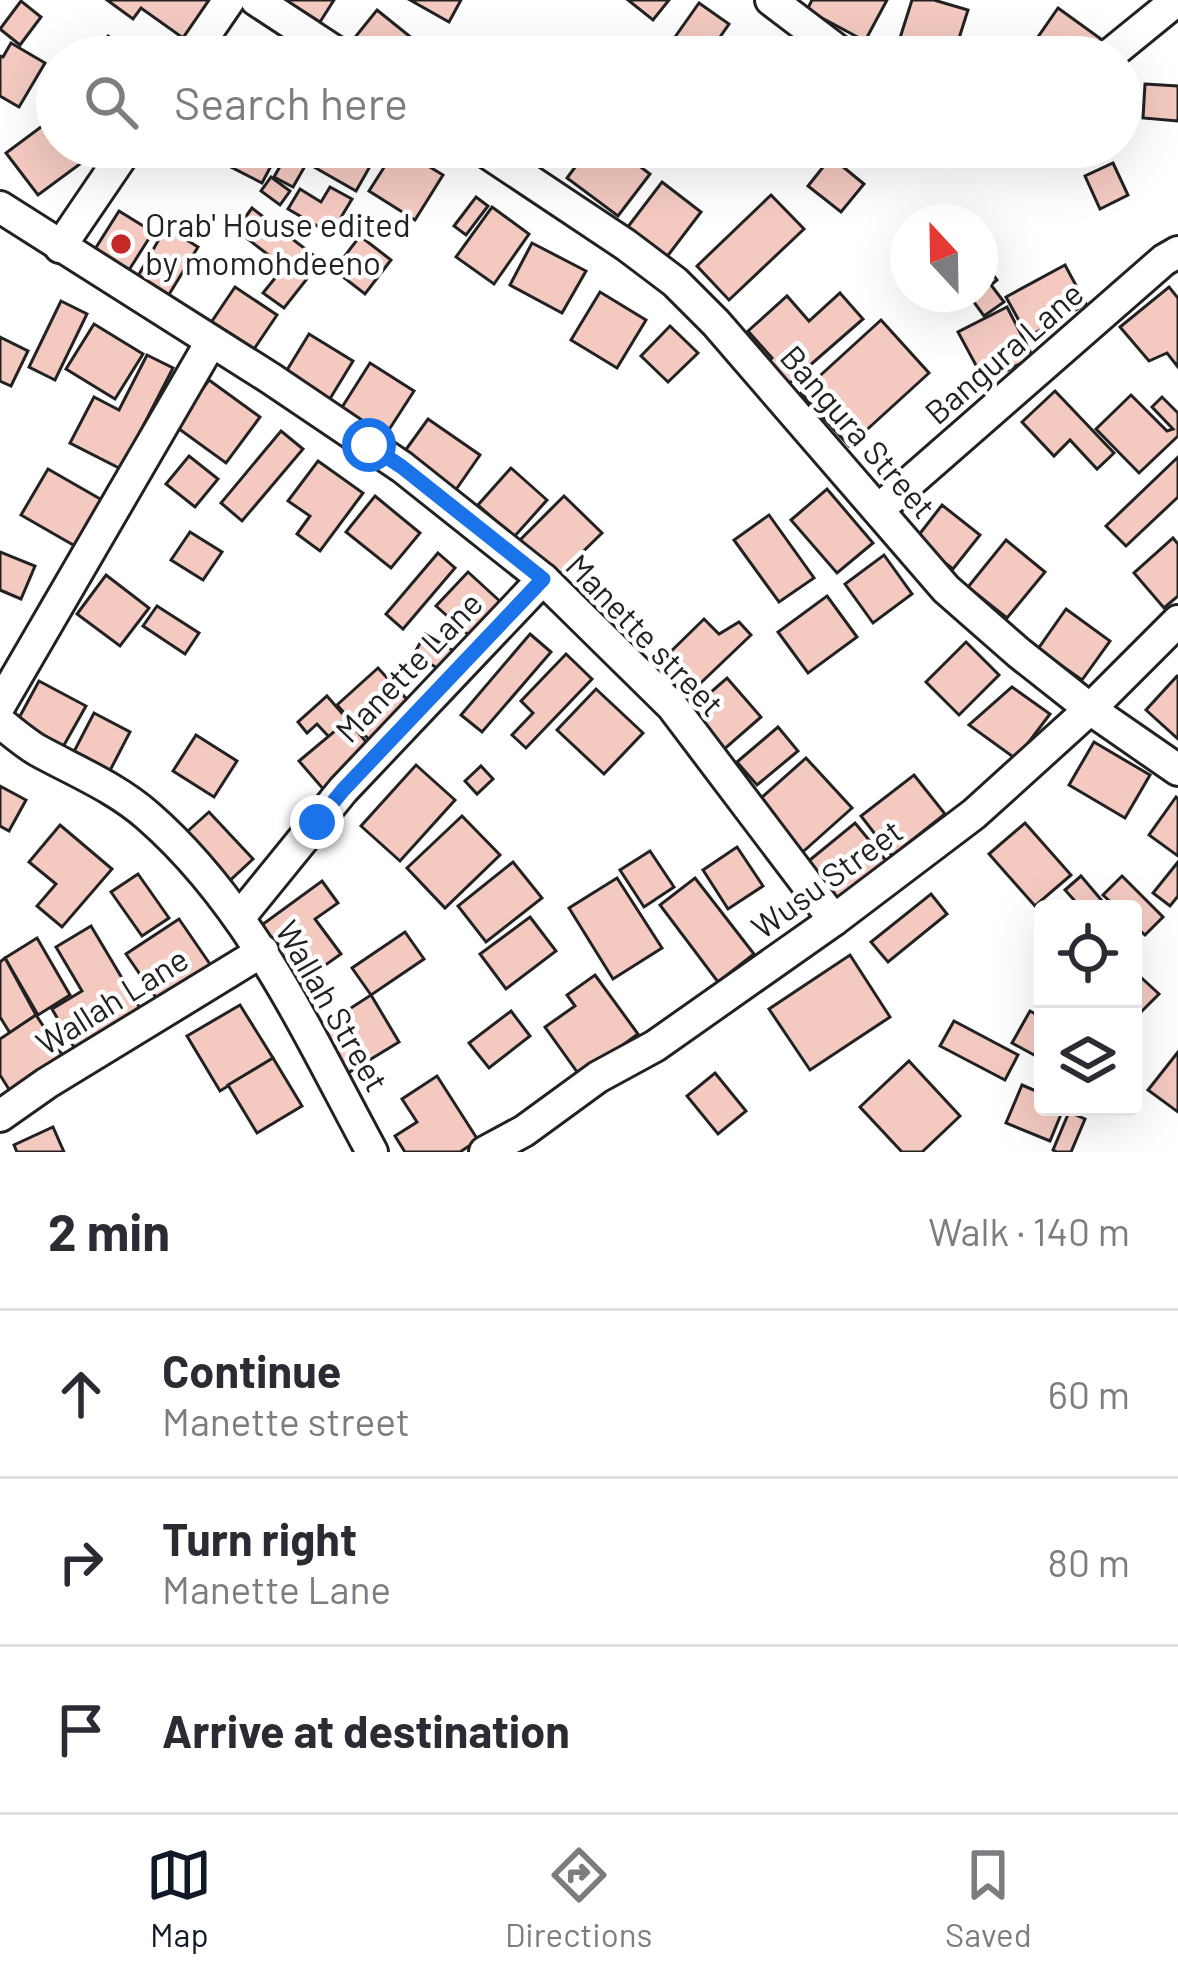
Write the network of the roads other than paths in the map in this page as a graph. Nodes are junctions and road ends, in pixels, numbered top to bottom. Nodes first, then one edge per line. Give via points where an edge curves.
1 (229, 0) edge
2 (256, 0) edge
3 (771, 0) edge
4 (1177, 0) edge
5 (204, 36) edge
6 (311, 36) edge
7 (818, 36) edge
8 (1133, 36) edge
9 (114, 168) edge
10 (510, 168) edge
11 (0, 207) edge
12 (60, 247) junction
13 (1178, 252) edge
14 (211, 342) junction
15 (878, 510) junction
16 (543, 579) junction
17 (1178, 621) edge
18 (0, 705) edge
19 (1090, 709) junction
20 (0, 722) edge
21 (1178, 770) edge
22 (239, 918) junction
23 (834, 920) junction
24 (263, 951) junction
25 (0, 1116) edge
26 (372, 1152) edge
27 (485, 1152) edge

1 - 5 street
2 - 6 street
3 - 7 street
4 - 8 street
9 - 12 street
10 - 15 street, Bangura Street via 676,282
11 - 12 street, Manette street
12 - 14 street, Manette street
13 - 15 street, Bangura Lane
14 - 16 street, Manette street via 402,467
14 - 18 street
15 - 19 street, Bangura Street via 946,590
16 - 22 street, Manette Lane via 343,790
16 - 23 street, Manette street via 672,706
17 - 19 street, Wusu Street
19 - 21 street, Bangura Street
19 - 23 street, Wusu Street via 974,814
20 - 22 street, Wallah Street via 147,814
22 - 24 street, Wallah Street
23 - 27 street, Wusu Street
24 - 25 street, Wallah Lane
24 - 26 street, Wallah Street

